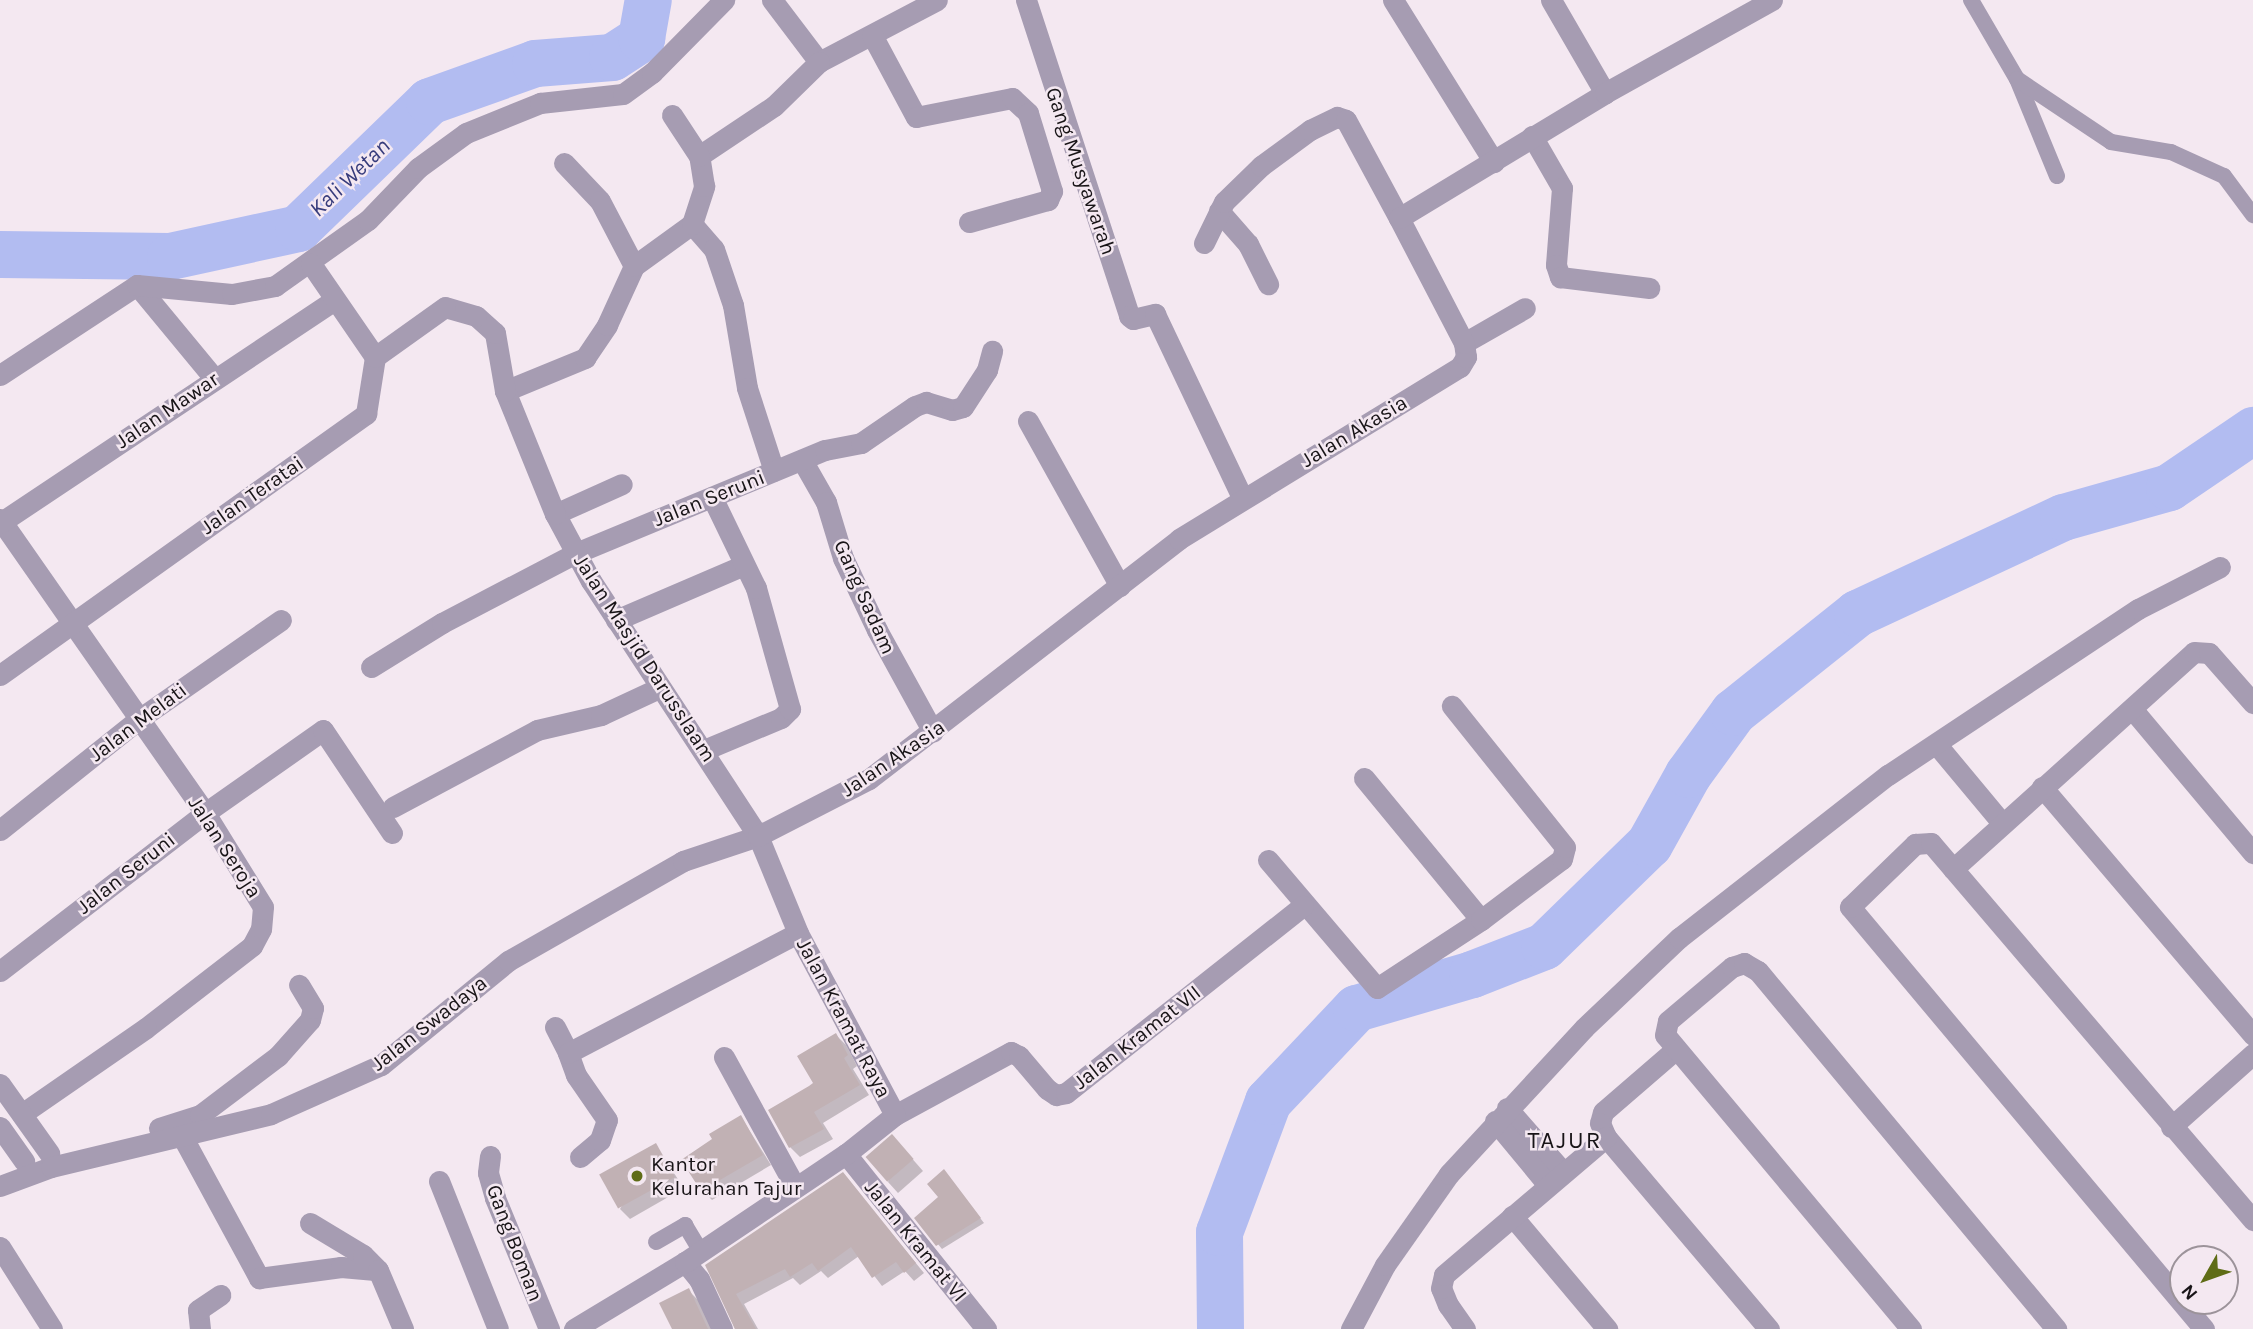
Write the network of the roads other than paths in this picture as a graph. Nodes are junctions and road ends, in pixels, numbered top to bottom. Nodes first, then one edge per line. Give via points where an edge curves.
1 (724, 0) edge
2 (772, 0) edge
3 (937, 0) edge
4 (1026, 0) edge
5 (1393, 0) edge
6 (1551, 0) edge
7 (1772, 0) edge
8 (1971, 0) edge
9 (1746, 8) edge
10 (872, 35) junction
11 (819, 62) junction
12 (2017, 79) junction
13 (1605, 93) junction
14 (673, 115) dead end
15 (1532, 136) junction
16 (699, 156) junction
17 (1494, 162) junction
18 (564, 163) dead end
19 (2057, 176) dead end
20 (1219, 211) junction
21 (2253, 215) edge
22 (1399, 218) junction
23 (969, 222) dead end
24 (692, 224) junction
25 (1204, 243) dead end
26 (311, 264) junction
27 (635, 266) junction
28 (1268, 284) dead end
29 (137, 285) junction
30 (1649, 288) dead end
31 (335, 300) junction
32 (1525, 308) dead end
33 (1464, 343) junction
34 (992, 351) dead end
35 (375, 358) junction
36 (0, 375) edge
37 (214, 378) junction
38 (505, 391) junction
39 (1028, 421) dead end
40 (802, 460) junction
41 (774, 471) junction
42 (622, 484) dead end
43 (712, 497) junction
44 (1242, 497) junction
45 (555, 514) junction
46 (1, 521) edge
47 (576, 553) junction
48 (744, 565) junction
49 (2220, 567) dead end
50 (1120, 586) junction
51 (281, 620) dead end
52 (616, 620) junction
53 (72, 623) junction
54 (371, 667) dead end
55 (0, 675) edge
56 (659, 688) junction
57 (2253, 703) edge
58 (1452, 706) dead end
59 (2133, 710) junction
60 (139, 719) junction
61 (933, 732) junction
62 (1937, 745) junction
63 (704, 750) junction
64 (1364, 778) dead end
65 (2042, 787) junction
66 (393, 807) dead end
67 (205, 813) junction
68 (2002, 823) junction
69 (0, 830) edge
70 (392, 833) dead end
71 (758, 836) junction
72 (2253, 853) edge
73 (1268, 860) dead end
74 (1953, 869) junction
75 (1303, 906) junction
76 (1481, 920) junction
77 (798, 933) junction
78 (0, 971) edge
79 (299, 985) dead end
80 (555, 1027) dead end
81 (2253, 1035) edge
82 (1676, 1049) junction
83 (568, 1054) junction
84 (2253, 1054) edge
85 (724, 1057) dead end
86 (0, 1084) edge
87 (22, 1114) junction
88 (895, 1115) junction
89 (1506, 1116) junction
90 (203, 1122) junction
91 (0, 1127) edge
92 (2171, 1127) junction
93 (182, 1136) junction
94 (1606, 1137) junction
95 (49, 1153) junction
96 (846, 1154) junction
97 (490, 1156) dead end
98 (580, 1157) dead end
99 (24, 1160) junction
100 (0, 1170) edge
101 (1555, 1178) junction
102 (439, 1181) dead end
103 (794, 1185) junction
104 (0, 1186) edge
105 (1512, 1216) junction
106 (2253, 1220) edge
107 (310, 1223) dead end
108 (656, 1242) dead end
109 (0, 1247) edge
110 (692, 1256) junction
111 (378, 1270) junction
112 (220, 1295) dead end
113 (1455, 1325) edge
114 (52, 1329) edge
115 (200, 1329) edge
116 (403, 1329) edge
117 (498, 1329) edge
118 (549, 1329) edge
119 (574, 1329) edge
120 (723, 1329) edge
121 (986, 1329) edge
122 (1351, 1329) edge
123 (1606, 1329) edge
124 (1769, 1329) edge
125 (1910, 1329) edge
126 (2056, 1329) edge
127 (2204, 1329) edge

1 - 26 street via 652,74 623,94 540,103 466,133 418,168 368,220
2 - 11 street
3 - 10 street
4 - 44 street, Gang Musyawarah via 1129,316 1133,319 1153,312
5 - 17 street
6 - 13 street
7 - 9 street
8 - 12 lane
9 - 13 street
10 - 11 street
10 - 23 street via 916,117 1012,98 1028,113 1052,191 1048,200
11 - 16 street via 774,106
12 - 19 lane
12 - 21 lane via 2111,142 2172,152 2224,176
13 - 15 street
14 - 16 street
15 - 17 street
15 - 30 street via 1562,188 1556,265 1560,277
16 - 24 street via 704,186
17 - 22 street
18 - 27 street via 600,201
20 - 22 street via 1261,166 1310,130 1341,117
20 - 25 street
20 - 28 street via 1248,244
22 - 33 street
24 - 27 street
24 - 41 street via 714,249 733,305 747,388
26 - 29 street via 275,286 232,294
26 - 31 street
27 - 38 street via 607,325 584,358
29 - 36 street
29 - 37 street
31 - 35 street
31 - 37 street, Jalan Mawar
32 - 33 street
33 - 44 street, Jalan Akasia via 1466,357 1460,368
34 - 40 street, Jalan Seruni via 987,370 963,407 952,410 926,402 876,436
35 - 38 street, Jalan Masjid Darusslaam via 445,307 476,316 495,332
35 - 53 street, Jalan Teratai via 366,414
37 - 46 street, Jalan Mawar
38 - 45 street, Jalan Masjid Darusslaam
39 - 50 street
40 - 41 street, Jalan Seruni
40 - 61 street, Gang Sadam via 826,502 844,558 877,631
41 - 43 street, Jalan Seruni
42 - 45 street
43 - 47 street, Jalan Seruni
43 - 48 street
44 - 50 street, Jalan Akasia
45 - 47 street, Jalan Masjid Darusslaam
46 - 53 street, Jalan Seroja
47 - 52 street, Jalan Masjid Darusslaam
47 - 54 street, Jalan Seruni
48 - 52 street
48 - 63 street via 756,588 790,709 781,718
49 - 62 street via 2138,609
50 - 61 street, Jalan Akasia
51 - 60 street, Jalan Melati
52 - 56 street, Jalan Masjid Darusslaam
53 - 55 street, Jalan Teratai
53 - 60 street, Jalan Seroja
56 - 63 street, Jalan Masjid Darusslaam
56 - 66 street via 601,715 537,730
57 - 59 street via 2209,653 2194,652
58 - 76 street via 1566,853
59 - 65 street
59 - 72 street
60 - 67 street, Jalan Seroja
60 - 69 street, Jalan Melati
61 - 71 street, Jalan Akasia via 869,779
62 - 68 street
62 - 89 street via 1832,816 1679,938
63 - 71 street, Jalan Masjid Darusslaam
64 - 76 street
65 - 68 street
65 - 81 street
67 - 70 street, Jalan Seruni via 323,730
67 - 78 street, Jalan Seruni
67 - 87 street, Jalan Seroja via 263,907 261,929 252,946 146,1028
68 - 74 street
71 - 77 street, Jalan Kramat Raya
71 - 90 street, Jalan Swadaya via 683,861 508,961 381,1065 271,1114
73 - 75 street
74 - 92 street
74 - 127 street via 1931,843 1915,844 1850,907
75 - 76 street via 1377,988
75 - 88 street, Jalan Kramat VII via 1066,1093 1056,1095 1011,1052
77 - 83 street
77 - 88 street, Jalan Kramat Raya
79 - 90 street via 313,1008 304,1029
80 - 83 street
82 - 94 street via 1603,1112 1600,1123
82 - 125 street
82 - 126 street via 1665,1035 1668,1021 1732,967 1744,963 1758,971
83 - 98 street via 576,1075 607,1120 600,1140
84 - 92 street
85 - 103 street
86 - 87 street
87 - 95 street
88 - 96 street, Jalan Kramat Raya
89 - 101 street
89 - 122 street via 1449,1174 1385,1265
90 - 93 street, Jalan Swadaya
90 - 95 street
91 - 99 street
92 - 106 street
93 - 104 street, Jalan Swadaya via 51,1167
93 - 111 street via 259,1279 341,1267
94 - 101 street
94 - 124 street
95 - 99 street
96 - 103 street, Jalan Kramat Raya
96 - 121 street, Jalan Kramat VI
97 - 118 street, Gang Boman via 488,1173 495,1198
99 - 100 street
101 - 105 street
102 - 117 street
103 - 110 street, Jalan Kramat Raya
105 - 113 street via 1444,1275 1441,1288
105 - 123 street
107 - 111 street via 363,1255
108 - 110 lane via 685,1225
109 - 114 street
110 - 119 street, Jalan Kramat Raya
110 - 120 street
111 - 116 street
112 - 115 street via 198,1310

